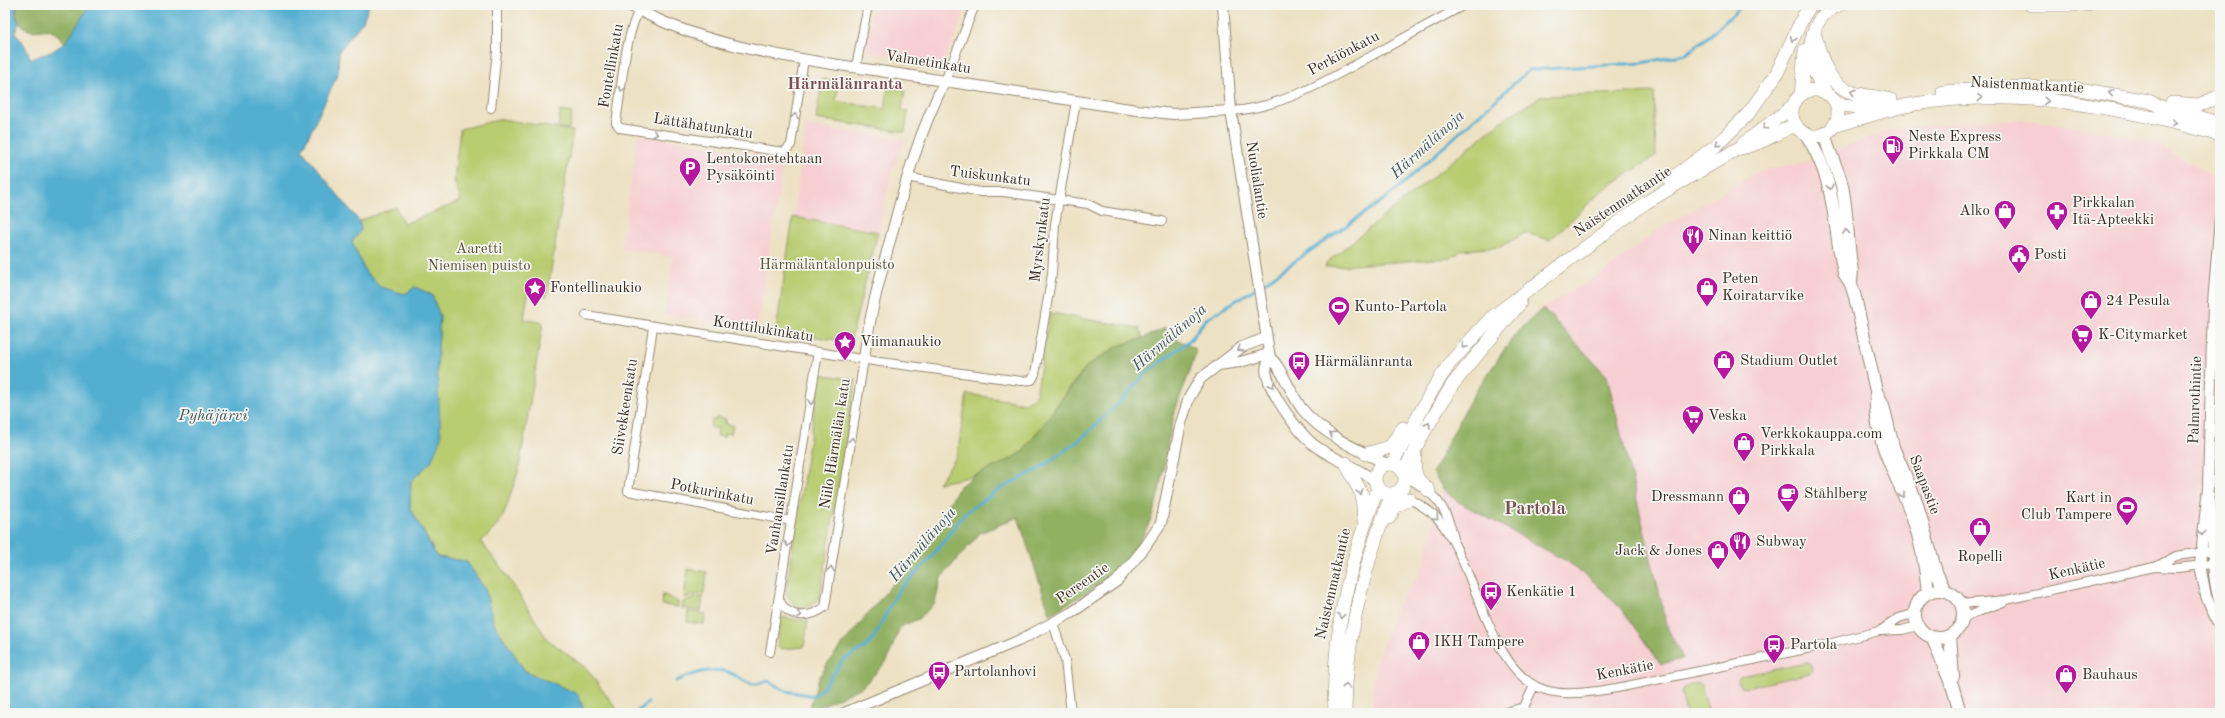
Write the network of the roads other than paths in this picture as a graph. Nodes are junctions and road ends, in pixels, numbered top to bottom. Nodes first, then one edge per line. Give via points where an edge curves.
1 (497, 5) edge
2 (629, 5) edge
3 (868, 5) edge
4 (975, 5) edge
5 (1223, 5) edge
6 (1464, 5) edge
7 (1811, 5) edge
8 (1840, 5) edge
9 (2030, 5) edge
10 (2086, 5) edge
11 (640, 8) edge
12 (1814, 32) junction
13 (804, 59) junction
14 (856, 67) junction
15 (945, 81) junction
16 (1827, 94) junction
17 (1801, 95) junction
18 (2220, 96) edge
19 (1891, 100) junction
20 (1076, 101) junction
21 (2149, 101) junction
22 (1836, 104) junction
23 (1793, 106) junction
24 (492, 108) dead end
25 (1231, 111) junction
26 (2220, 123) edge
27 (617, 127) joint
28 (1801, 130) junction
29 (1829, 130) junction
30 (2220, 135) edge
31 (1739, 148) junction
32 (907, 178) junction
33 (1659, 194) junction
34 (1060, 200) junction
35 (2220, 218) edge
36 (1162, 221) dead end
37 (1851, 284) junction
38 (1530, 291) junction
39 (586, 315) dead end
40 (653, 327) junction
41 (1266, 338) junction
42 (818, 352) junction
43 (1269, 356) junction
44 (864, 359) junction
45 (1217, 365) junction
46 (1032, 380) joint
47 (1876, 391) junction
48 (1420, 412) junction
49 (1415, 450) junction
50 (1366, 454) junction
51 (1346, 463) junction
52 (1390, 464) junction
53 (1404, 474) junction
54 (1376, 485) junction
55 (2208, 487) junction
56 (628, 491) joint
57 (1429, 491) junction
58 (1399, 495) junction
59 (792, 521) junction
60 (1364, 524) junction
61 (1456, 546) junction
62 (2212, 551) junction
63 (2200, 552) junction
64 (2212, 564) junction
65 (2200, 565) junction
66 (2154, 567) junction
67 (1945, 591) junction
68 (1928, 593) junction
69 (779, 599) junction
70 (2006, 600) junction
71 (2220, 603) edge
72 (1961, 604) junction
73 (1916, 613) junction
74 (1963, 618) junction
75 (1053, 623) junction
76 (1918, 626) junction
77 (2220, 628) edge
78 (1879, 631) junction
79 (1950, 636) junction
80 (1932, 637) junction
81 (770, 652) dead end
82 (1534, 686) junction
83 (1953, 688) junction
84 (844, 713) edge
85 (1071, 713) edge
86 (1335, 713) edge
87 (1345, 713) edge
88 (1502, 713) edge
89 (1960, 713) edge

1 - 24 street via 497,51
2 - 11 street, Valmetinkatu
3 - 14 street
4 - 15 street
5 - 25 street, Nuolialantie
6 - 25 street, Perkiönkatu via 1293,96 1250,110
7 -> 33 main road via 1802,17 1774,79 1748,114 1717,145 1672,178
8 - 12 main road via 1824,14
9 - 10 main road
11 - 13 street, Valmetinkatu via 707,38 743,48
11 -> 27 street, Fontellinkatu via 630,41
12 - 16 main road via 1812,64
12 - 17 main road via 1804,54
19 -> 12 main road via 1854,93 1838,85 1823,65
13 - 14 street, Valmetinkatu
27 -> 13 street, Lättähatunkatu via 784,152 791,145
14 - 15 street, Valmetinkatu
15 - 20 street, Valmetinkatu
15 - 32 street, Niilo Härmälän katu via 922,133
16 - 17 main road via 1814,90
16 - 22 main road
17 - 23 main road
18 - 21 main road via 2199,105
21 -> 19 main road, Naistenmatkantie via 2090,90 2041,86 1962,90
19 - 22 main road, Naistenmatkantie via 1858,107
20 - 25 street, Valmetinkatu via 1173,114
20 - 34 street, Myrskynkatu
21 - 26 main road, Naistenmatkantie via 2161,107
22 - 29 main road via 1836,119
23 - 28 main road via 1793,120
23 -> 31 main road, Naistenmatkantie
25 - 41 street, Nuolialantie
28 - 29 main road via 1812,135
28 - 31 main road, Naistenmatkantie via 1780,131 1749,147
28 -> 37 main road, Saapastie via 1818,153 1828,179 1844,273
29 -> 30 main road, Naistenmatkantie via 1866,115 1915,104 1967,98 2007,98 2123,110
37 -> 29 main road, Saapastie via 1852,271 1842,188 1836,164 1828,149
31 - 33 main road, Naistenmatkantie
32 - 34 street, Tuiskunkatu via 980,192 1003,192
32 - 44 street, Niilo Härmälän katu via 880,275
33 - 38 main road, Naistenmatkantie via 1579,251
34 - 36 street, Tuiskunkatu via 1088,204 1102,211
34 - 46 street, Myrskynkatu via 1055,224 1051,281
35 - 55 street, Palmrothintie via 2213,303
37 - 47 main road, Saapastie
38 -> 48 main road, Naistenmatkantie via 1491,318 1470,339 1450,363
49 -> 38 main road, Naistenmatkantie via 1435,412 1454,384
39 - 40 street, Konttilukinkatu
40 - 42 street, Konttilukinkatu
40 - 56 street, Siivekkeenkatu
41 - 43 street, Nuolialantie
41 -> 45 street, Pereentie via 1242,347
42 - 44 street, Konttilukinkatu
42 -> 59 street, Vanhansillankatu
43 - 45 street
50 -> 43 street, Nuolialantie via 1326,431 1308,416 1291,394 1276,361
43 -> 51 street, Nuolialantie via 1267,375 1299,430 1314,445
44 - 46 street, Konttilukinkatu via 1021,381
69 -> 44 street, Niilo Härmälän katu via 782,606 792,614 811,615 825,607
45 - 75 street, Pereentie via 1200,379 1189,398 1181,423 1161,523 1117,581
47 - 67 main road, Saapastie via 1883,405 1893,448 1916,501 1936,572
47 -> 68 main road, Saapastie via 1875,410 1882,439 1892,473 1913,518
48 - 50 main road via 1409,418 1390,448
48 - 52 main road, Naistenmatkantie
49 - 53 main road, Naistenmatkantie
49 - 57 main road via 1415,470 1418,479
50 - 52 street, Nuolialantie
51 - 54 street, Nuolialantie
51 -> 60 main road via 1362,495
52 - 53 main road
52 - 54 main road via 1379,468 1374,477
53 - 57 street, Kenkätie
53 - 58 main road via 1404,486
54 - 58 main road via 1383,493
54 - 60 main road, Naistenmatkantie
55 - 62 street, Palmrothintie via 2212,511
55 -> 63 street, Palmrothintie
56 - 59 street, Potkurinkatu
57 - 61 street, Kenkätie via 1445,509
58 -> 61 street, Kenkätie via 1436,518
87 -> 58 main road, Naistenmatkantie via 1348,652 1355,611 1368,559 1376,556
59 -> 69 street, Vanhansillankatu
60 -> 86 main road, Naistenmatkantie via 1344,595 1335,651
61 - 82 street, Kenkätie via 1502,652
62 - 63 street, Kenkätie
62 - 64 street, Palmrothintie
63 - 65 street, Palmrothintie
63 - 66 street, Kenkätie via 2176,556
64 - 65 street, Kenkätie
64 - 71 street, Palmrothintie
65 - 66 street, Kenkätie
65 - 77 street, Palmrothintie via 2206,596
66 - 70 street, Kenkätie
67 - 68 main road
67 - 72 main road via 1957,598
68 - 73 main road via 1918,604
69 - 81 street, Vanhansillankatu
70 - 72 street, Kenkätie
70 - 74 street, Kenkätie
72 - 74 main road
73 - 76 main road
73 - 78 street, Kenkätie via 1899,618
74 - 79 main road
75 - 84 street, Pereentie via 972,662
75 - 85 street via 1065,660
76 - 78 street, Kenkätie
76 - 80 main road
78 - 82 street, Kenkätie via 1816,647 1617,688 1556,693
79 - 80 main road
79 - 83 main road
80 - 83 main road
82 - 88 street via 1524,707
83 - 89 main road

